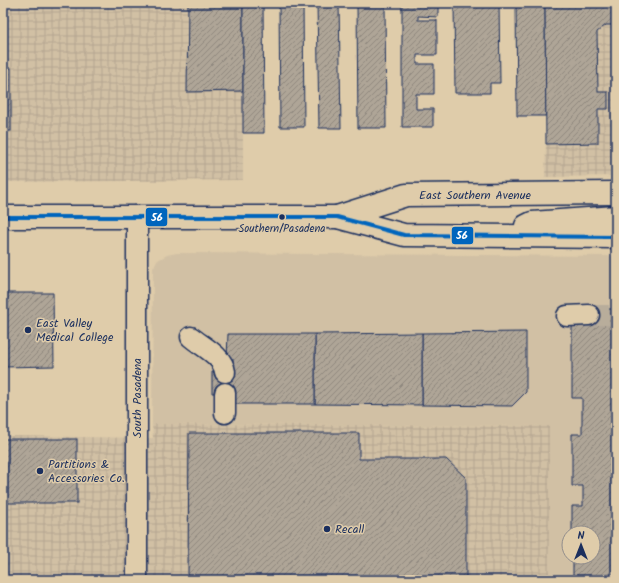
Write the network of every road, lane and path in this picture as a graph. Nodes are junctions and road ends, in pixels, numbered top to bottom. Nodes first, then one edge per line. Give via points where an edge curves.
1 (616, 193) edge
2 (137, 216) junction
3 (3, 217) edge
4 (337, 217) junction
5 (616, 217) edge
6 (507, 236) junction
7 (616, 237) edge
8 (589, 315) tunnel mouth
9 (567, 316) dead end
10 (192, 338) dead end
11 (225, 372) dead end
12 (225, 393) dead end
13 (225, 413) dead end
14 (137, 580) edge

1 - 4 main road, East Southern Avenue via 406,195
2 - 3 main road, East Southern Avenue
2 - 4 main road, East Southern Avenue
2 - 14 street, South Pasadena
4 - 6 main road, East Southern Avenue via 404,235
5 - 6 main road via 532,222
6 - 7 main road, East Southern Avenue
8 - 9 street
10 - 11 street via 217,356
12 - 13 street

